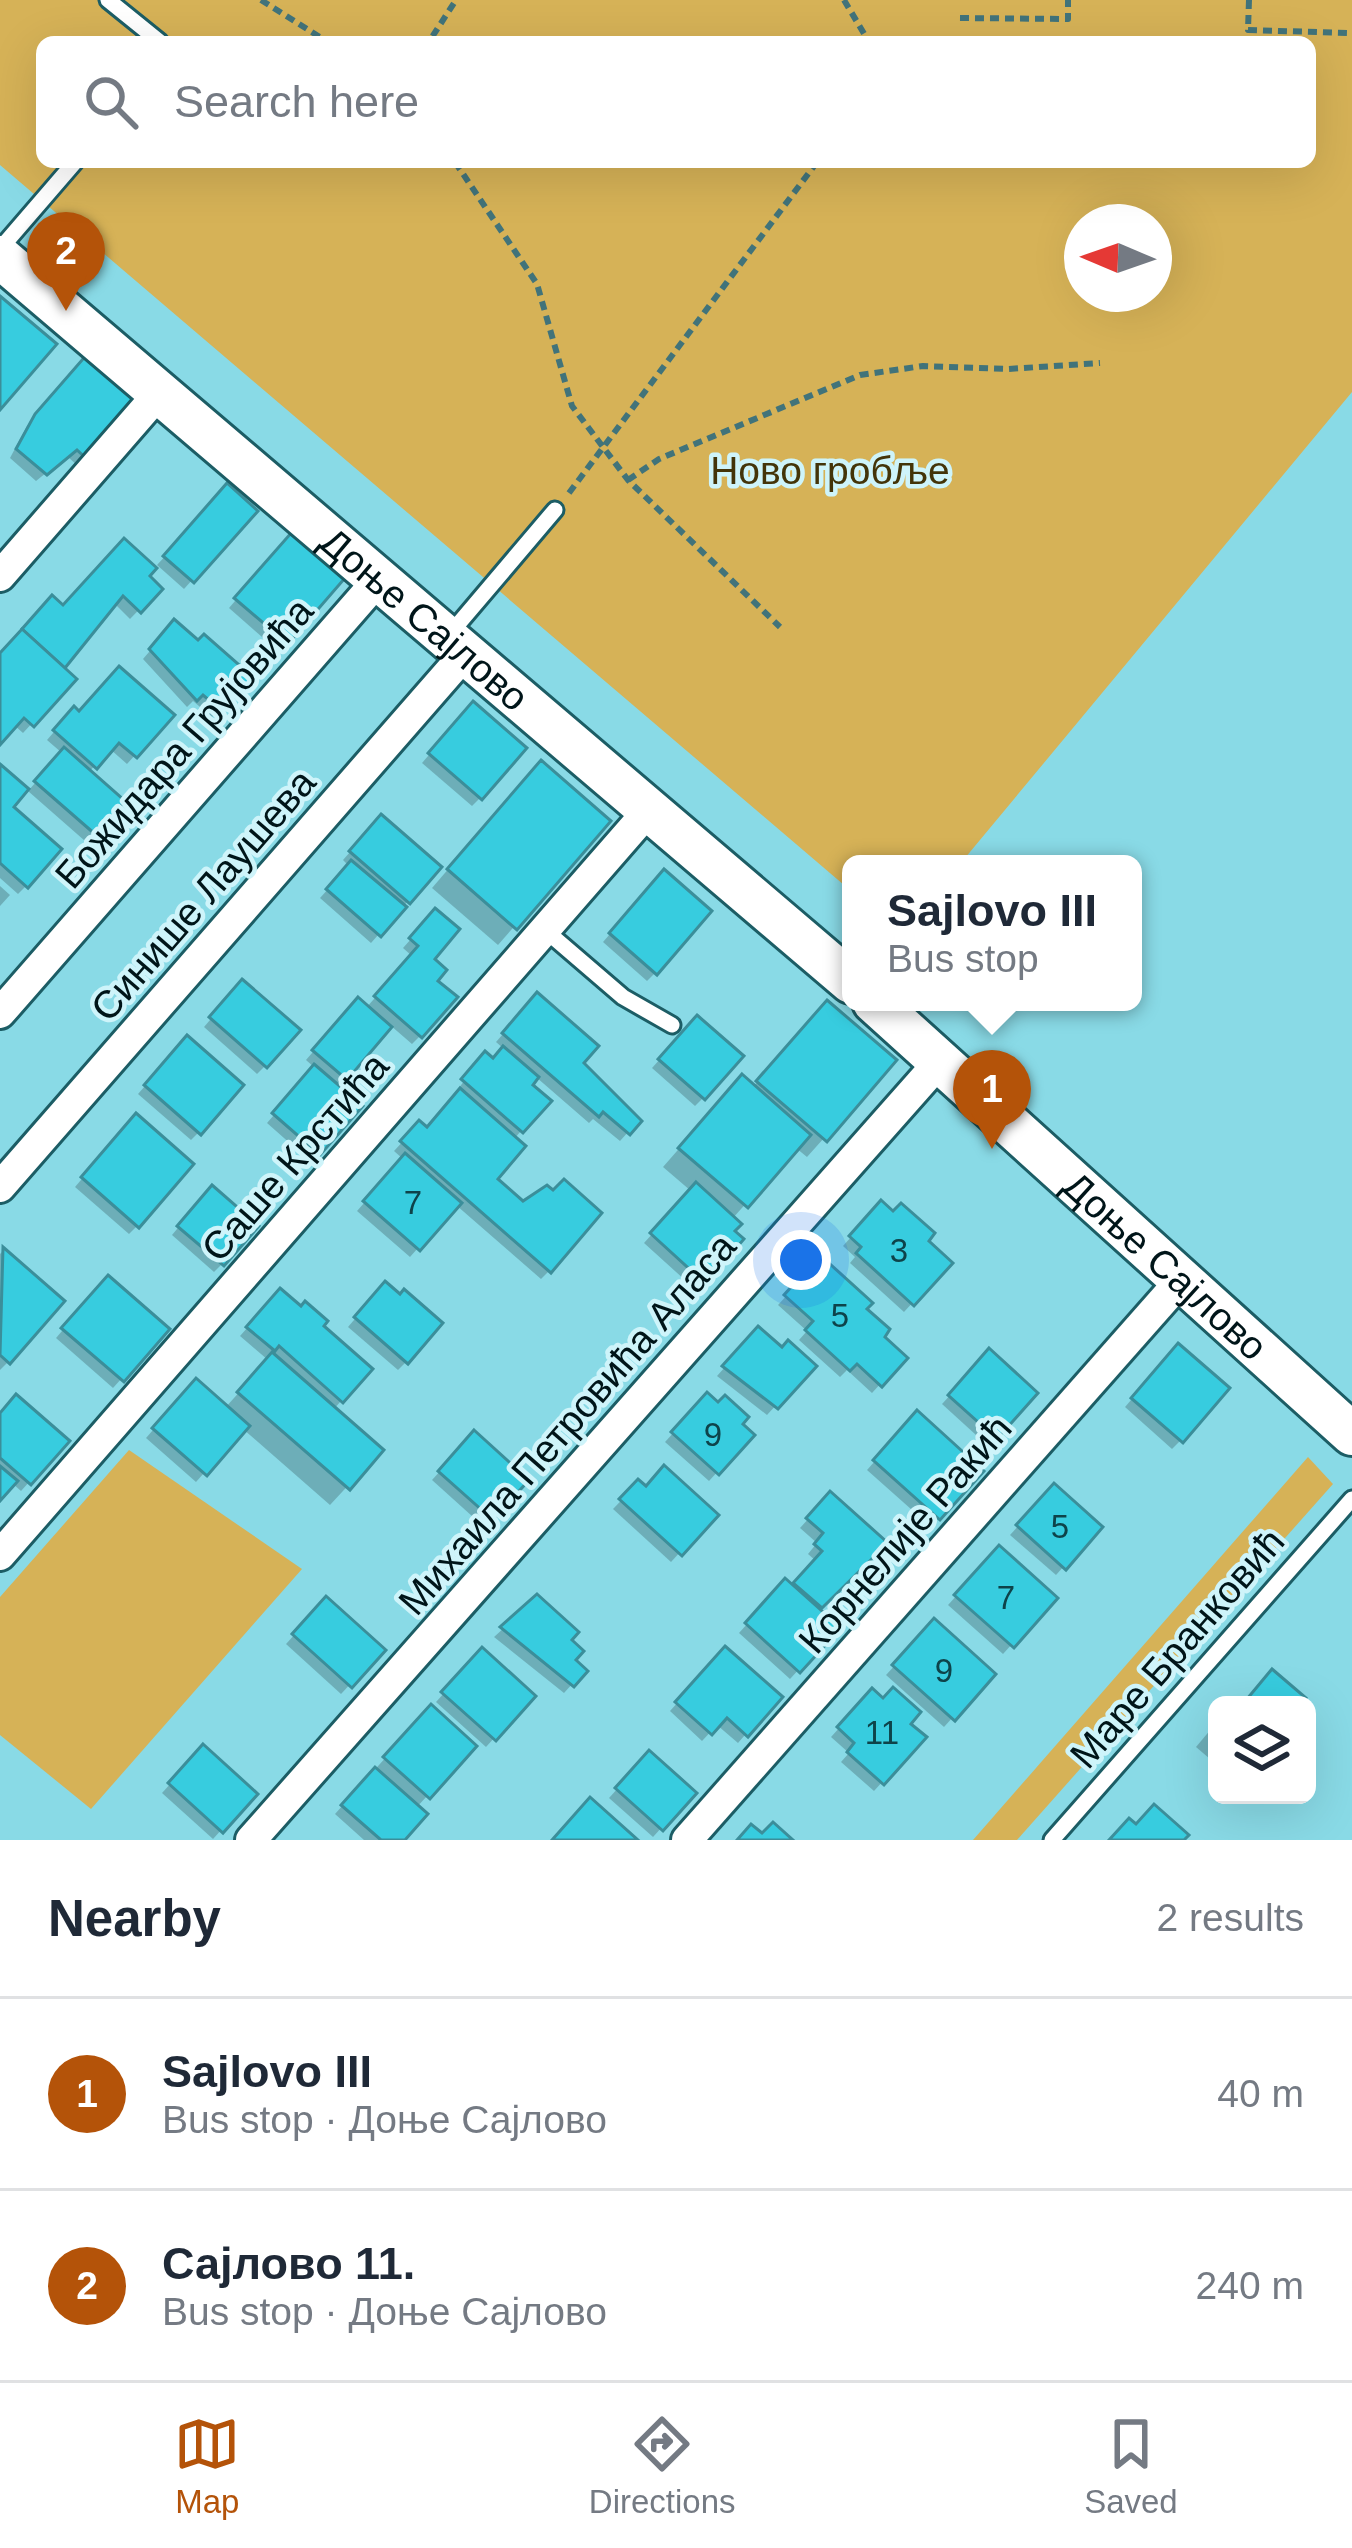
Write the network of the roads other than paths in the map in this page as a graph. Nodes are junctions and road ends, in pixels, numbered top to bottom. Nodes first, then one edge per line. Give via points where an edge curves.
1 (108, 0) edge
2 (153, 36) edge
3 (71, 168) edge
4 (0, 253) edge
5 (160, 392) junction
6 (555, 510) road end
7 (0, 576) edge
8 (380, 579) junction
9 (462, 638) junction
10 (650, 810) junction
11 (545, 930) junction
12 (842, 974) edge
13 (884, 1011) edge
14 (0, 1013) edge
15 (672, 1025) dead end
16 (941, 1060) junction
17 (0, 1187) edge
18 (1182, 1279) junction
19 (1352, 1434) edge
20 (1352, 1499) edge
21 (0, 1555) edge
22 (251, 1840) edge
23 (687, 1840) edge
24 (1052, 1840) edge

1 - 2 lane
3 - 4 lane
4 - 5 street, Доње Сајлово
5 - 7 street
5 - 8 street, Доње Сајлово
6 - 9 lane
8 - 9 street, Доње Сајлово
8 - 14 street, Божидара Грујовића
9 - 10 street, Доње Сајлово
9 - 17 street, Синише Лаушева
10 - 11 street, Саше Крстића
10 - 12 street, Доње Сајлово
11 - 15 lane via 623,997
11 - 21 street, Саше Крстића
13 - 16 street, Доње Сајлово
16 - 18 street, Доње Сајлово
16 - 22 street, Михаила Петровића Аласа
18 - 19 street, Доње Сајлово
18 - 23 street, Корнелије Ракић
20 - 24 lane, Маре Бранковић

